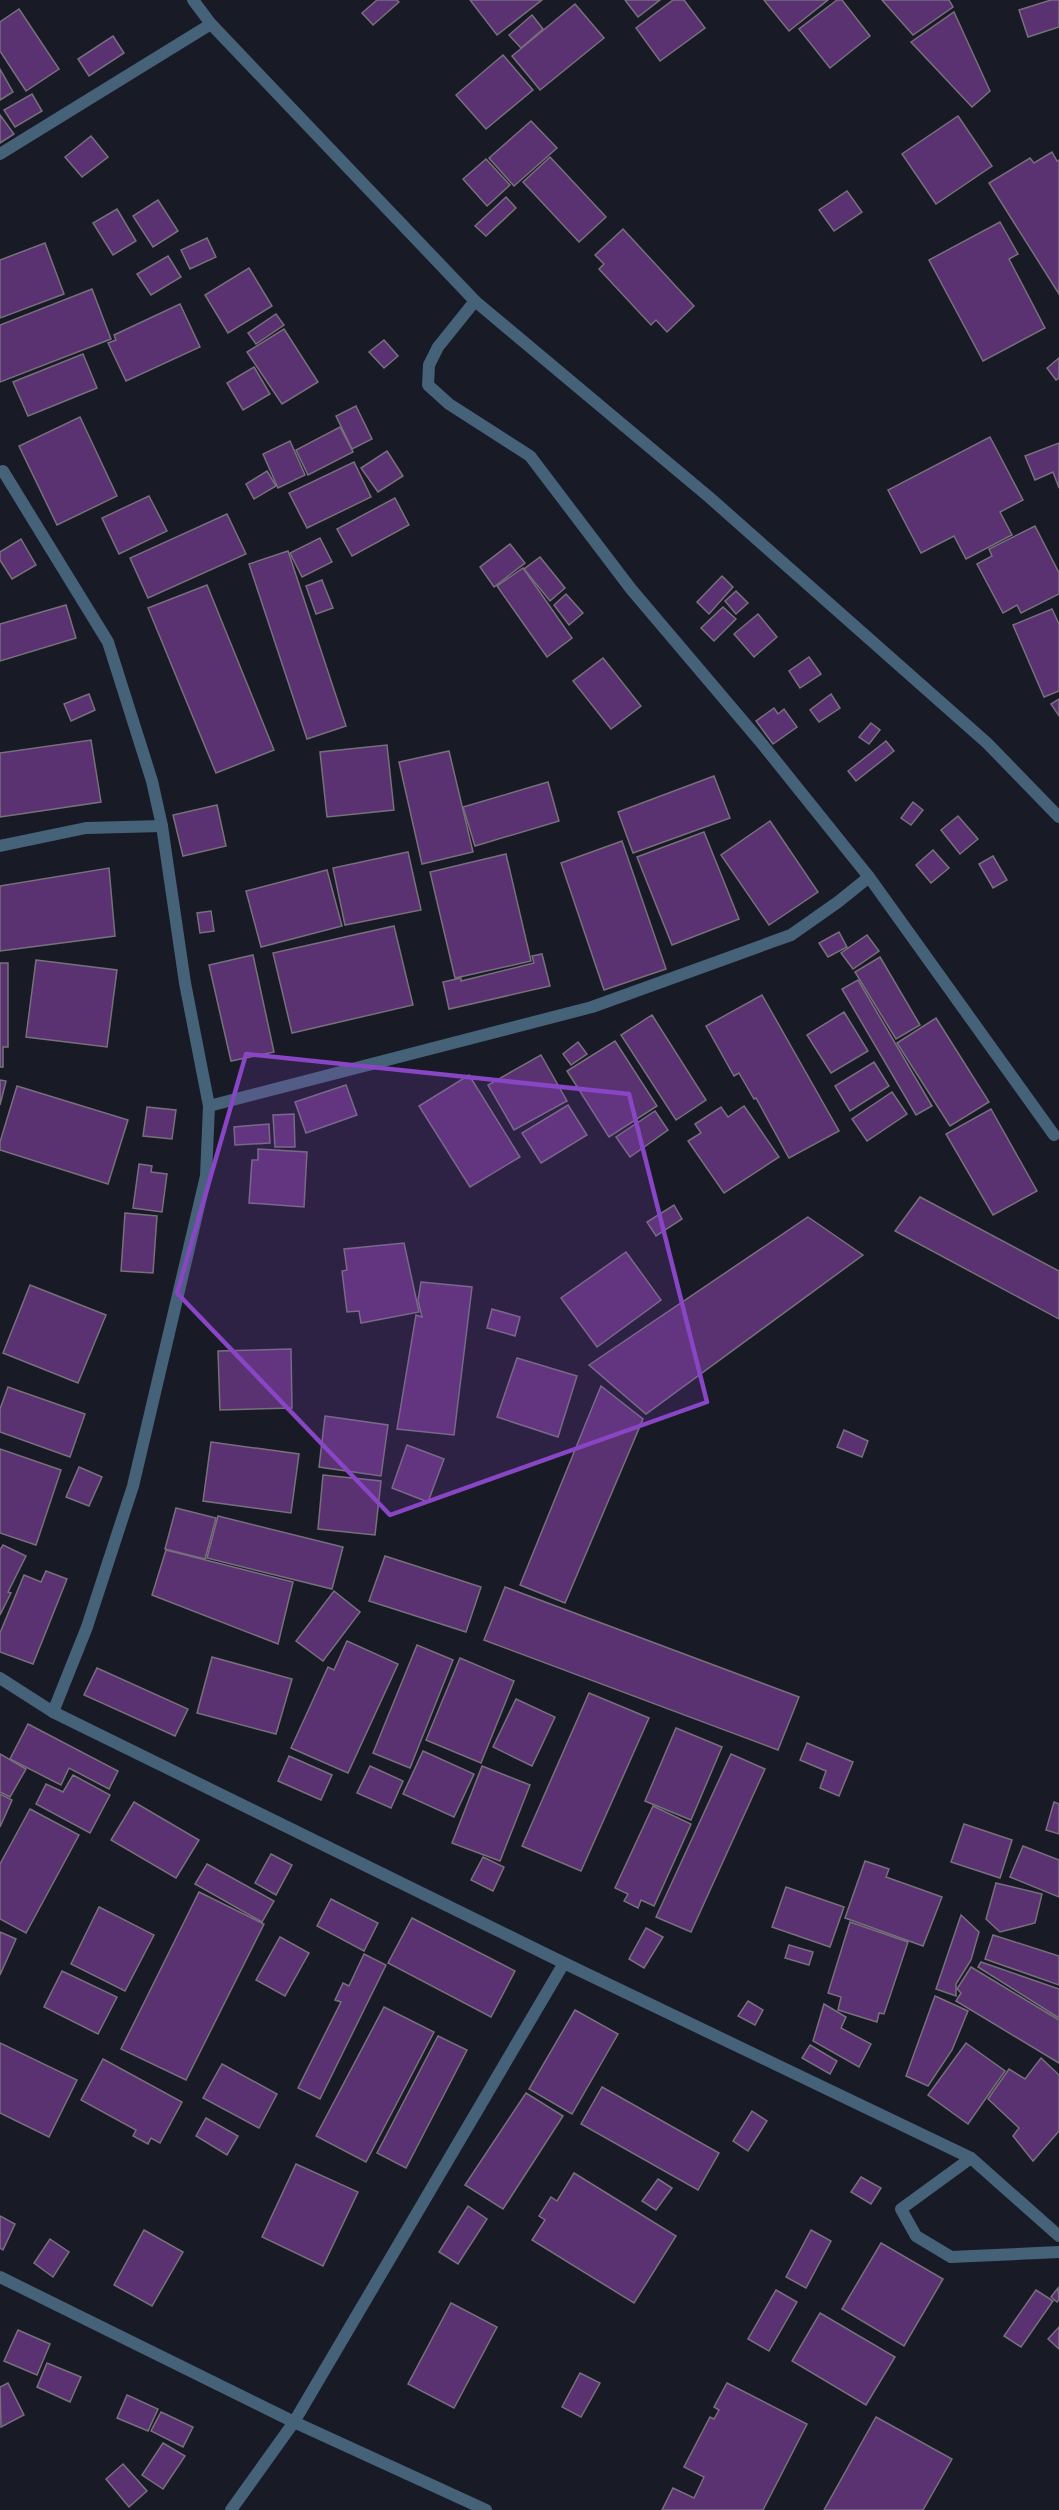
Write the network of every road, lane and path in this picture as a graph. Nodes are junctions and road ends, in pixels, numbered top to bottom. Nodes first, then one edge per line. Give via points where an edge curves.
1 (193, 0) edge
2 (211, 24) junction
3 (0, 154) edge
4 (475, 301) junction
5 (3, 471) dead end
6 (1059, 817) edge
7 (162, 826) junction
8 (0, 846) edge
9 (869, 876) junction
10 (210, 1106) junction
11 (1054, 1135) dead end
12 (0, 1678) edge
13 (53, 1712) junction
14 (564, 1963) junction
15 (971, 2158) junction
16 (1059, 2236) edge
17 (1059, 2252) edge
18 (0, 2277) edge
19 (294, 2422) junction
20 (231, 2510) edge
21 (486, 2510) edge

1 - 2 street
2 - 3 street
2 - 4 street
4 - 6 street via 866,635 987,743
4 - 9 street via 438,346 429,365 428,385 449,404 530,456 631,589
5 - 7 street via 108,642 152,781
7 - 8 street via 86,828
7 - 10 street via 185,983
9 - 10 street via 790,935 591,1007
9 - 11 street
10 - 13 street via 206,1176 133,1486 87,1627
12 - 13 street
13 - 14 street
14 - 15 street
14 - 19 street
15 - 16 street
15 - 17 street via 901,2209 916,2236 951,2257
18 - 19 street
19 - 20 street
19 - 21 street

